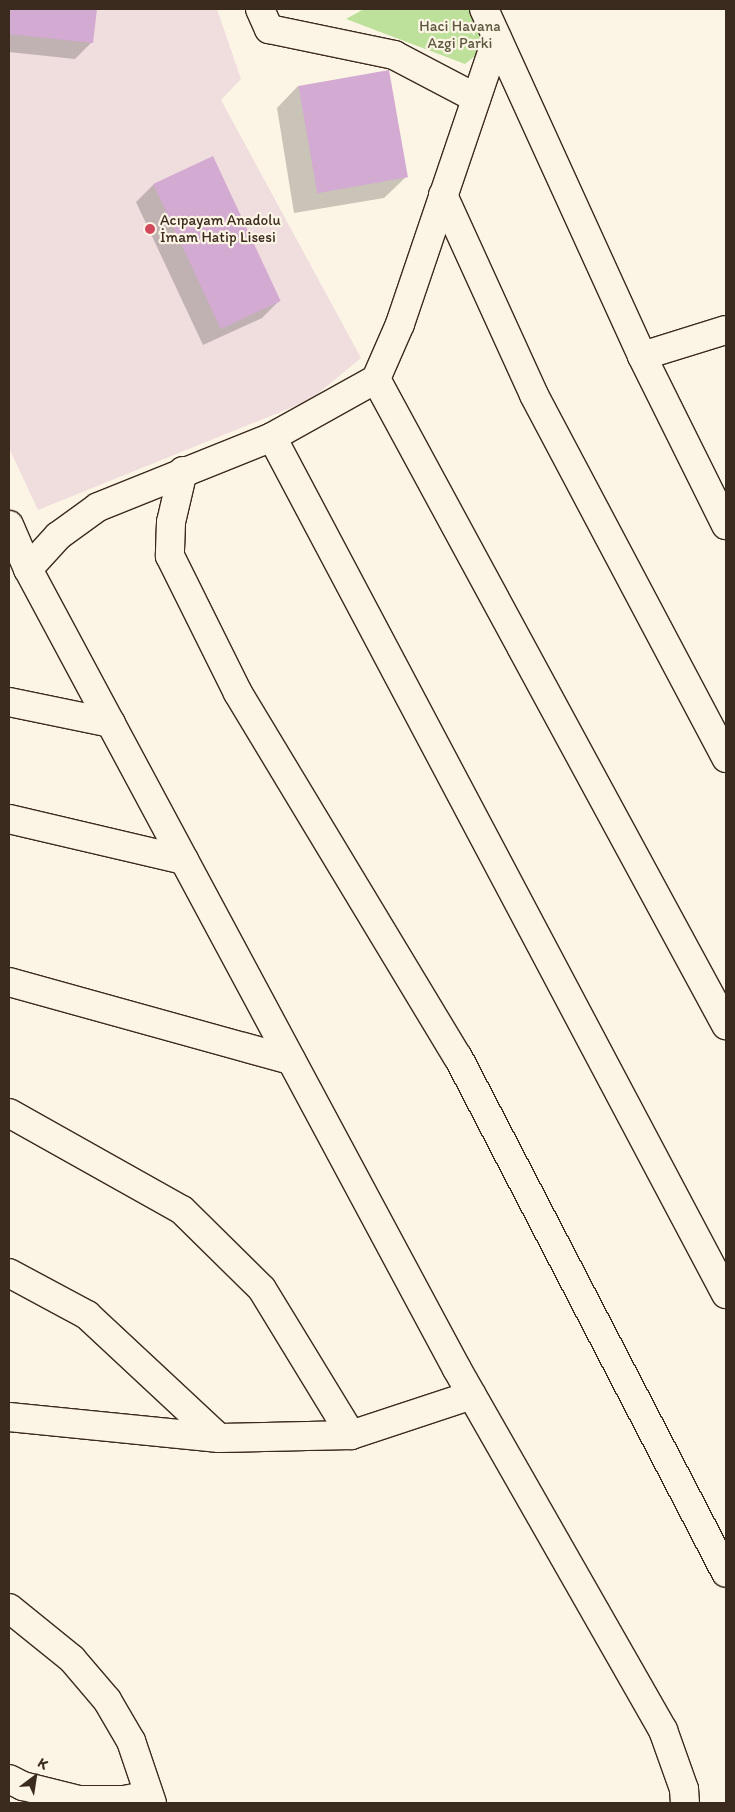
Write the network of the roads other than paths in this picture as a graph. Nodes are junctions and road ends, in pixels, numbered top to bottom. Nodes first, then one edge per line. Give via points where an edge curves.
1 (260, 9) edge
2 (484, 9) edge
3 (497, 38) junction
4 (476, 98) junction
5 (443, 195) junction
6 (726, 330) edge
7 (642, 356) junction
8 (376, 378) junction
9 (272, 437) junction
10 (183, 471) junction
11 (9, 525) edge
12 (726, 525) edge
13 (18, 567) edge
14 (9, 702) edge
15 (111, 723) junction
16 (726, 758) edge
17 (9, 819) edge
18 (184, 860) junction
19 (9, 982) edge
20 (726, 1025) edge
21 (291, 1060) junction
22 (9, 1113) edge
23 (9, 1273) edge
24 (726, 1294) edge
25 (472, 1395) junction
26 (9, 1417) edge
27 (351, 1435) junction
28 (219, 1438) junction
29 (726, 1574) edge
30 (9, 1608) edge
31 (9, 1779) edge
32 (150, 1799) edge
33 (685, 1803) edge

1 - 4 street via 269,29 394,55
2 - 3 street
3 - 4 street
3 - 7 street
4 - 5 street
5 - 8 street via 400,324
5 - 16 street via 534,396
6 - 7 street
7 - 12 street
8 - 9 street
8 - 20 street
9 - 10 street
9 - 24 street
10 - 13 street via 98,506
10 - 29 street via 171,522 170,556 238,693 458,1057
11 - 13 street
13 - 15 street
14 - 15 street
15 - 18 street
17 - 18 street
18 - 21 street
19 - 21 street
21 - 25 street
22 - 27 street via 182,1210 262,1289
23 - 28 street via 87,1315
25 - 27 street
25 - 33 street via 663,1730 684,1789
26 - 28 street
27 - 28 street
30 - 32 street via 72,1659 107,1700 131,1740
31 - 32 street via 23,1786 78,1800

